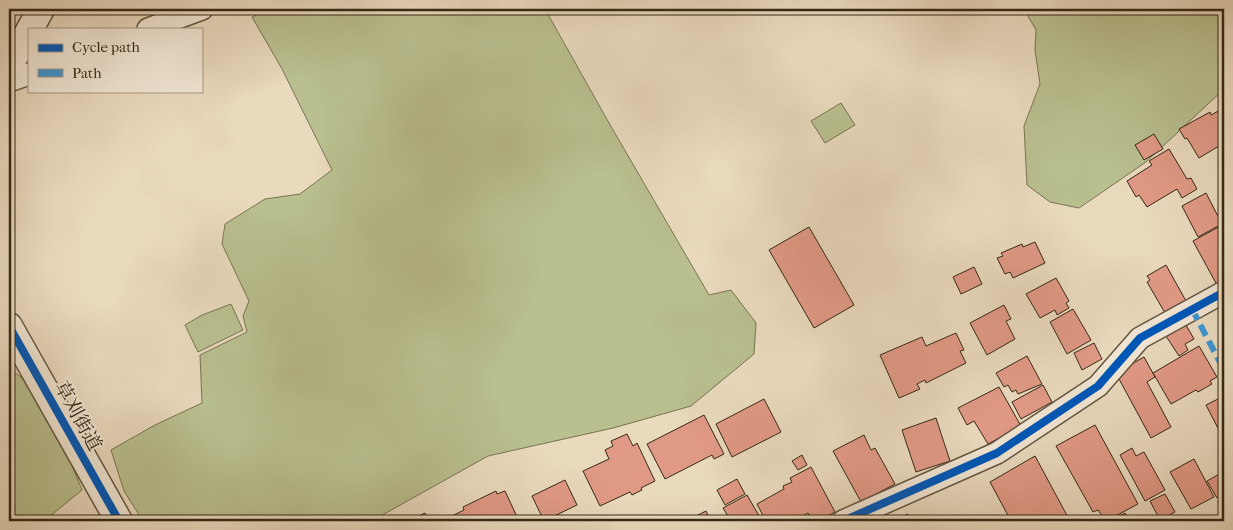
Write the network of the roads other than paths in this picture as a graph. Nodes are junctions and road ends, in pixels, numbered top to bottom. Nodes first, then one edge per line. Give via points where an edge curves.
1 (41, 9) edge
2 (202, 9) edge
3 (29, 28) edge
4 (151, 28) edge
5 (28, 30) edge
6 (19, 45) edge
7 (28, 74) edge
8 (9, 81) edge
9 (1224, 292) edge
10 (9, 326) edge
11 (119, 521) edge
12 (843, 521) edge

1 - 3 street
2 - 4 street
5 - 6 street
7 - 8 street
9 - 12 street via 1140,338 1098,386 997,453
10 - 11 street, 草刈街道

